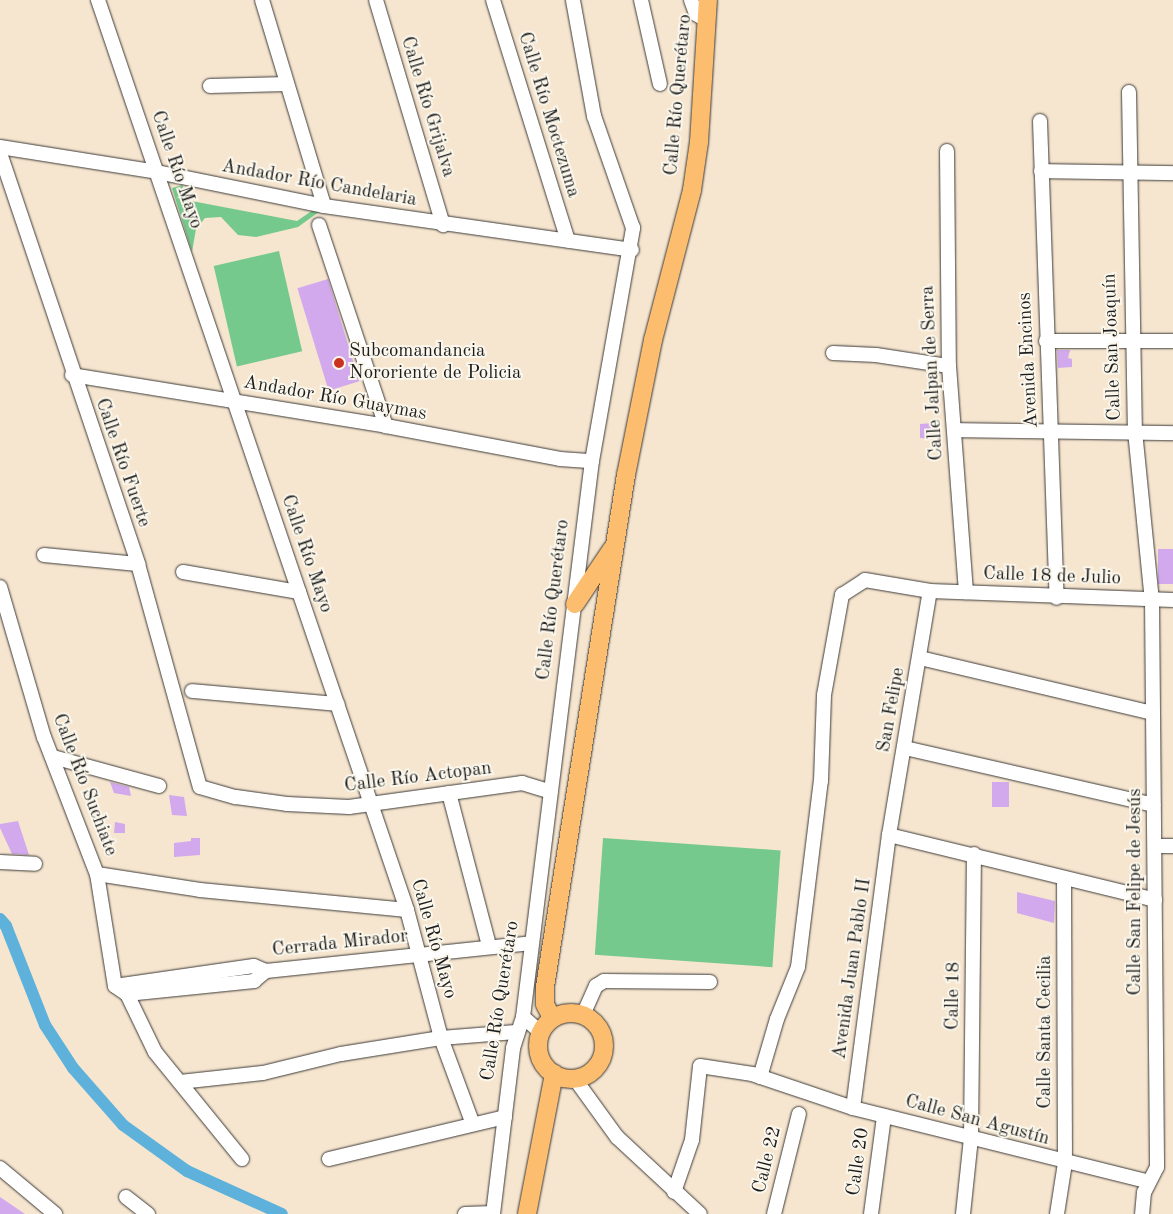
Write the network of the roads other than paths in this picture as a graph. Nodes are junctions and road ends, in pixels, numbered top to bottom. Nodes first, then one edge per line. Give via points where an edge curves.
1 (98, 0) edge
2 (262, 0) edge
3 (376, 0) edge
4 (493, 0) edge
5 (573, 0) edge
6 (641, 0) edge
7 (691, 0) edge
8 (708, 0) edge
9 (707, 21) junction
10 (287, 84) junction
11 (660, 84) dead end
12 (210, 86) dead end
13 (1129, 92) dead end
14 (1040, 121) dead end
15 (0, 147) edge
16 (947, 151) dead end
17 (0, 154) edge
18 (1041, 171) junction
19 (157, 172) junction
20 (1128, 173) junction
21 (1173, 173) edge
22 (324, 206) junction
23 (319, 224) dead end
24 (443, 225) junction
25 (568, 240) junction
26 (632, 250) junction
27 (1131, 340) junction
28 (1046, 341) junction
29 (1173, 341) edge
30 (833, 353) dead end
31 (949, 366) junction
32 (72, 375) junction
33 (235, 401) junction
34 (386, 426) junction
35 (954, 430) junction
36 (1051, 432) junction
37 (1135, 432) junction
38 (1173, 433) edge
39 (592, 461) junction
40 (614, 546) junction
41 (44, 555) dead end
42 (138, 564) junction
43 (183, 572) dead end
44 (0, 587) edge
45 (930, 591) junction
46 (299, 592) junction
47 (966, 592) junction
48 (1057, 598) junction
49 (1152, 600) junction
50 (1173, 600) edge
51 (575, 604) junction
52 (920, 658) junction
53 (192, 691) dead end
54 (337, 704) junction
55 (1153, 714) junction
56 (904, 748) junction
57 (53, 756) junction
58 (159, 786) dead end
59 (200, 787) joint
60 (551, 792) junction
61 (449, 793) junction
62 (371, 805) junction
63 (1154, 805) junction
64 (889, 835) junction
65 (1155, 846) junction
66 (1173, 846) edge
67 (974, 854) junction
68 (0, 862) edge
69 (35, 864) dead end
70 (97, 874) junction
71 (1064, 879) junction
72 (1155, 900) junction
73 (407, 910) junction
74 (532, 943) junction
75 (489, 946) junction
76 (421, 954) junction
77 (710, 982) dead end
78 (121, 990) junction
79 (583, 1015) junction
80 (523, 1018) junction
81 (552, 1018) junction
82 (516, 1032) junction
83 (540, 1032) junction
84 (441, 1038) junction
85 (554, 1074) junction
86 (760, 1077) junction
87 (574, 1079) junction
88 (180, 1082) junction
89 (853, 1108) junction
90 (799, 1114) dead end
91 (884, 1116) junction
92 (505, 1117) junction
93 (472, 1122) junction
94 (971, 1138) junction
95 (242, 1159) dead end
96 (329, 1159) dead end
97 (1065, 1163) junction
98 (0, 1168) edge
99 (1149, 1182) junction
100 (674, 1192) junction
101 (126, 1197) dead end
102 (48, 1212) edge
103 (493, 1213) edge
104 (148, 1214) edge
105 (464, 1214) edge
106 (527, 1214) edge
107 (700, 1214) edge
108 (774, 1214) edge
109 (871, 1214) edge
110 (963, 1214) edge
111 (1058, 1214) edge
112 (1142, 1214) edge

1 - 19 street, Calle Río Mayo
2 - 10 street
3 - 24 street, Calle Río Grijalva
4 - 25 street, Calle Río Moctezuma
5 - 26 street, Calle Río Querétaro via 594,116 633,228
6 - 11 street
7 - 9 street via 696,14
8 - 9 main road, Calle Río Querétaro
9 - 40 main road, Calle Río Querétaro via 699,142 692,190 653,340
10 - 12 street
10 - 22 street
13 - 20 street, Calle San Joaquín
14 - 18 street, Avenida Encinos
15 - 19 street, Andador Río Candelaria
16 - 31 street, Calle Jalpan de Serra
17 - 32 street, Calle Río Fuerte
18 - 20 street
18 - 28 street, Avenida Encinos
19 - 22 street, Andador Río Candelaria
19 - 33 street, Calle Río Mayo
20 - 21 street
20 - 27 street, Calle San Joaquín
22 - 24 street, Andador Río Candelaria
23 - 34 street
24 - 25 street, Andador Río Candelaria
25 - 26 street, Andador Río Candelaria
26 - 39 street, Calle Río Querétaro
27 - 28 street
27 - 29 street
27 - 37 street, Calle San Joaquín
28 - 36 street, Avenida Encinos
30 - 31 street via 876,355
31 - 35 street, Calle Jalpan de Serra
32 - 33 street, Andador Río Guaymas
32 - 42 street, Calle Río Fuerte
33 - 34 street, Andador Río Guaymas
33 - 46 street, Calle Río Mayo
34 - 39 street, Andador Río Guaymas via 560,459
35 - 36 street
35 - 47 street, Calle Jalpan de Serra
36 - 37 street
36 - 48 street, Avenida Encinos
37 - 38 street
37 - 49 street, Calle San Joaquín
39 - 51 street, Calle Río Querétaro
40 - 51 main road
40 - 81 main road, Calle Río Querétaro via 545,986 545,1004
41 - 42 street
42 - 59 street, Calle Río Fuerte
43 - 46 street
44 - 57 street, Calle Río Suchiate via 44,738
45 - 47 street, Calle 18 de Julio
45 - 52 street, San Felipe
45 - 86 street, Calle 18 de Julio via 865,580 842,595 824,695 821,781 798,967 777,1018
46 - 54 street, Calle Río Mayo
47 - 48 street, Calle 18 de Julio
48 - 49 street, Calle 18 de Julio
49 - 50 street, Calle 18 de Julio
49 - 55 street, Calle San Felipe de Jesús
51 - 60 street, Calle Río Querétaro
52 - 55 street
52 - 56 street, San Felipe
53 - 54 street
54 - 62 street, Calle Río Mayo
55 - 63 street, Calle San Felipe de Jesús
56 - 63 street
56 - 64 street, San Felipe
57 - 58 street
57 - 70 street, Calle Río Suchiate
59 - 62 street, Calle Río Actopan via 236,797 287,804
60 - 61 street, Calle Río Actopan via 522,783
60 - 74 street, Calle Río Querétaro
61 - 62 street, Calle Río Actopan
61 - 75 street
62 - 73 street, Calle Río Mayo
63 - 65 street, Calle San Felipe de Jesús
64 - 67 street
64 - 89 street, Avenida Juan Pablo II
65 - 66 street
65 - 72 street, Calle San Felipe de Jesús
67 - 71 street
67 - 94 street, Calle 18
68 - 69 street
70 - 73 street via 200,890
70 - 78 street, Calle Río Suchiate
71 - 72 street
71 - 97 street, Calle Santa Cecilia
72 - 99 street, Calle San Felipe de Jesús via 1157,1167
73 - 76 street, Calle Río Mayo
74 - 75 street, Cerrada Mirador
74 - 80 street, Calle Río Querétaro
75 - 76 street, Cerrada Mirador
76 - 78 street, Cerrada Mirador via 266,971 254,981
76 - 84 street, Calle Río Mayo
77 - 79 street via 604,982 596,986
78 - 88 street, Calle Río Suchiate via 155,1052
79 - 81 main road via 572,1012
79 - 87 main road via 591,1019 602,1035 602,1054 592,1071
80 - 82 street, Calle Río Querétaro
80 - 83 street
81 - 83 main road
82 - 84 street
82 - 92 street, Calle Río Querétaro
83 - 85 main road via 541,1060
84 - 88 street via 341,1054 263,1073
84 - 93 street, Calle Río Mayo
85 - 87 main road
85 - 106 main road
86 - 89 street, Calle San Agustín
86 - 100 street, Calle San Agustín via 700,1066 692,1140
87 - 100 street via 617,1137
88 - 95 street, Calle Río Suchiate
89 - 91 street, Calle San Agustín
90 - 108 street, Calle 22
91 - 94 street, Calle San Agustín
91 - 109 street, Calle 20
92 - 93 street
92 - 103 street, Calle Río Querétaro
93 - 96 street
94 - 97 street, Calle San Agustín
94 - 110 street, Calle 18
97 - 99 street, Calle San Agustín
97 - 111 street, Calle Santa Cecilia
98 - 102 street
99 - 112 street, Calle San Felipe de Jesús via 1144,1192
100 - 107 street
101 - 104 street
103 - 105 street

